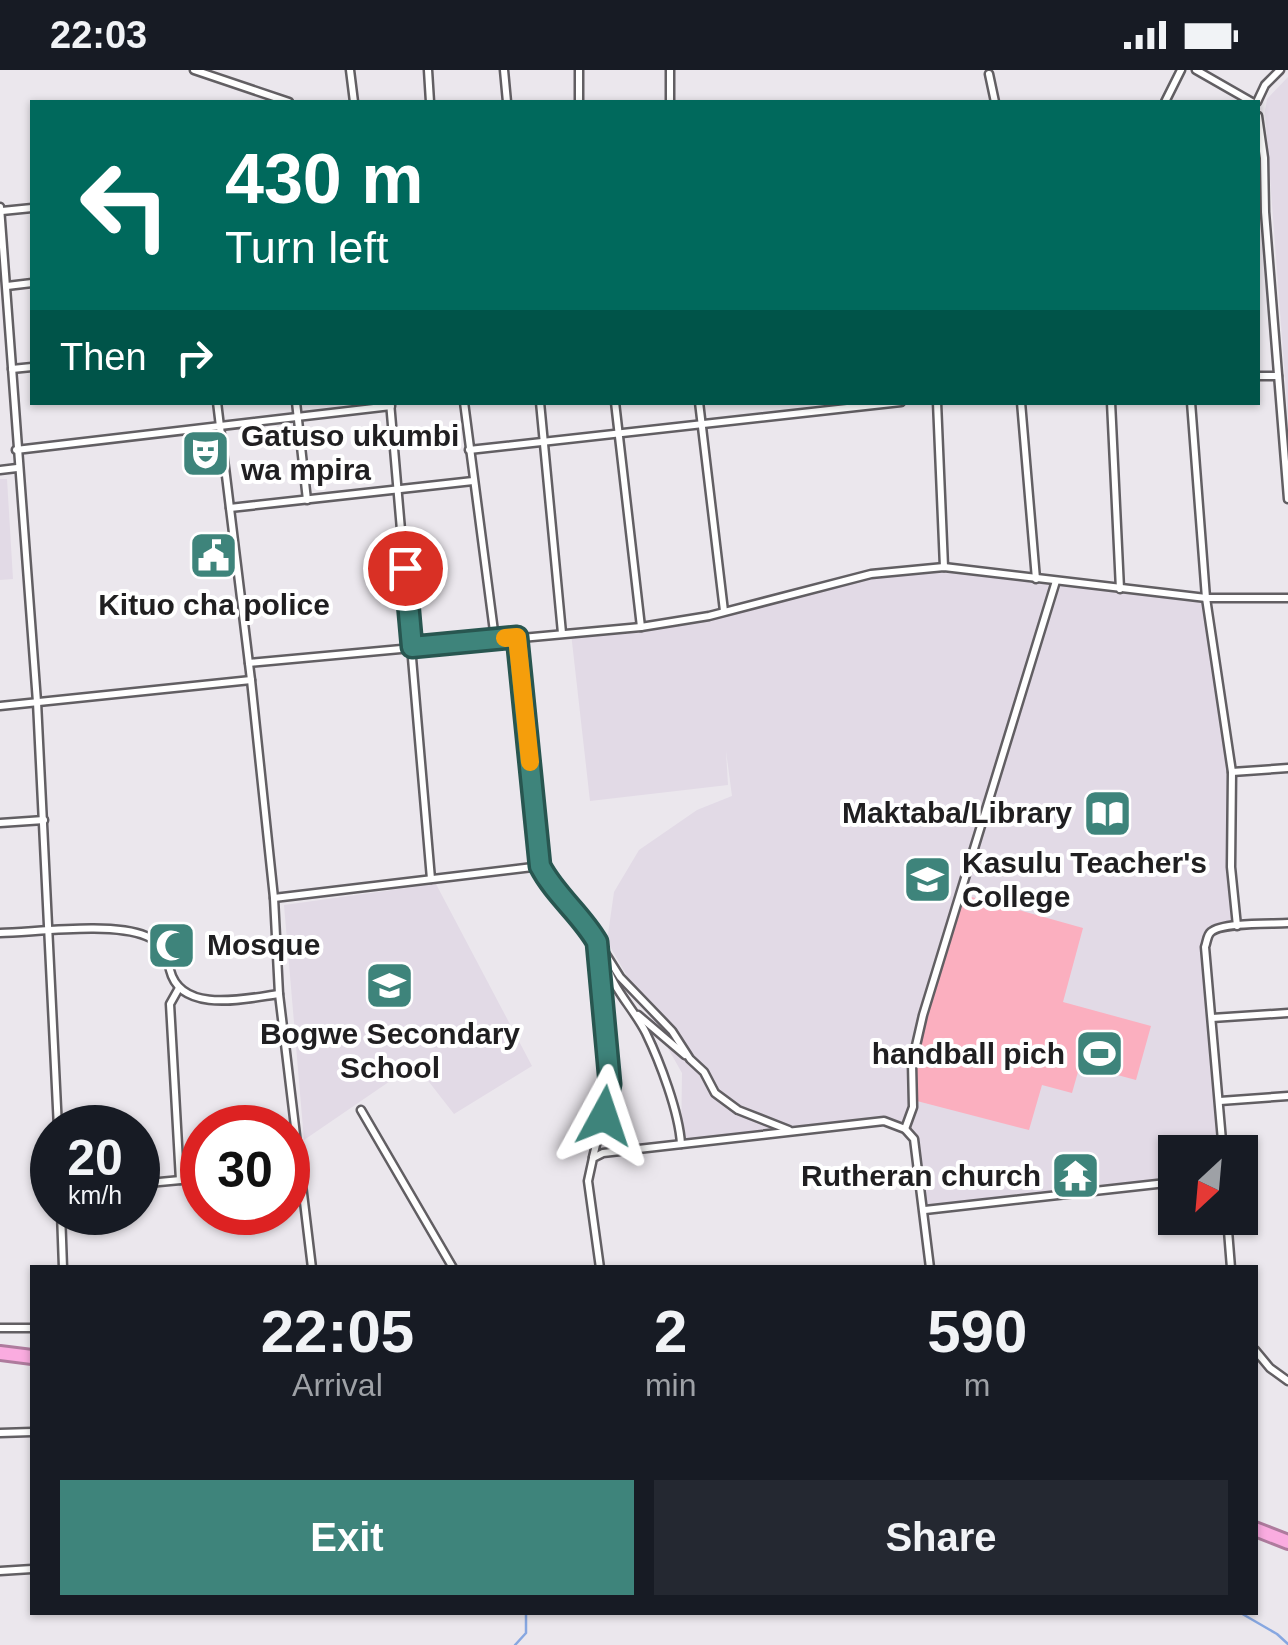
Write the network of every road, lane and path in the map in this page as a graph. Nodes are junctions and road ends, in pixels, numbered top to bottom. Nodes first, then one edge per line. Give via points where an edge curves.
1 (194, 70) edge
2 (350, 70) edge
3 (428, 70) edge
4 (504, 70) edge
5 (579, 70) edge
6 (670, 70) edge
7 (1181, 70) edge
8 (1196, 70) edge
9 (1280, 70) edge
10 (989, 74) dead end
11 (283, 100) edge
12 (354, 100) edge
13 (430, 100) edge
14 (507, 100) edge
15 (580, 100) edge
16 (670, 100) edge
17 (995, 100) edge
18 (1165, 100) edge
19 (1251, 100) edge
20 (1256, 100) edge
21 (1260, 130) edge
22 (30, 208) edge
23 (1, 209) edge
24 (1261, 212) edge
25 (3, 268) edge
26 (30, 283) edge
27 (7, 286) junction
28 (30, 367) edge
29 (12, 370) junction
30 (1260, 376) edge
31 (1278, 376) junction
32 (217, 405) edge
33 (296, 405) edge
34 (384, 405) edge
35 (391, 405) edge
36 (464, 405) edge
37 (540, 405) edge
38 (616, 405) edge
39 (699, 405) edge
40 (874, 405) edge
41 (937, 405) edge
42 (1021, 405) edge
43 (1111, 405) edge
44 (1191, 405) edge
45 (297, 418) junction
46 (702, 424) junction
47 (220, 427) junction
48 (619, 434) junction
49 (544, 444) junction
50 (16, 450) junction
51 (469, 450) junction
52 (18, 468) junction
53 (1287, 469) edge
54 (0, 470) edge
55 (473, 481) junction
56 (398, 489) junction
57 (1288, 499) edge
58 (307, 500) junction
59 (230, 508) junction
60 (944, 567) junction
61 (1036, 578) junction
62 (1056, 582) junction
63 (1120, 589) junction
64 (1206, 598) junction
65 (1288, 598) edge
66 (724, 612) junction
67 (641, 627) junction
68 (562, 633) junction
69 (517, 637) junction
70 (495, 639) junction
71 (412, 647) junction
72 (249, 664) junction
73 (251, 680) junction
74 (37, 702) junction
75 (0, 706) edge
76 (1288, 768) edge
77 (1232, 772) junction
78 (44, 820) junction
79 (0, 824) edge
80 (540, 866) junction
81 (431, 879) junction
82 (274, 898) junction
83 (1288, 923) edge
84 (1238, 926) junction
85 (50, 931) junction
86 (0, 933) edge
87 (597, 942) junction
88 (603, 951) junction
89 (179, 988) junction
90 (280, 994) junction
91 (632, 1012) junction
92 (1288, 1013) edge
93 (1212, 1018) junction
94 (690, 1059) junction
95 (1288, 1096) edge
96 (1220, 1101) junction
97 (57, 1105) edge
98 (292, 1105) edge
99 (360, 1110) dead end
100 (905, 1129) junction
101 (795, 1131) junction
102 (1222, 1135) edge
103 (680, 1144) junction
104 (593, 1158) junction
105 (180, 1180) joint
106 (160, 1182) edge
107 (1158, 1184) edge
108 (924, 1210) junction
109 (62, 1235) edge
110 (308, 1235) edge
111 (1229, 1235) edge
112 (63, 1265) edge
113 (312, 1265) edge
114 (451, 1265) edge
115 (600, 1265) edge
116 (930, 1265) edge
117 (1231, 1265) edge
118 (0, 1328) edge
119 (30, 1328) edge
120 (0, 1353) edge
121 (1258, 1354) edge
122 (30, 1357) edge
123 (1288, 1381) edge
124 (30, 1432) edge
125 (0, 1433) edge
126 (1258, 1529) edge
127 (1288, 1542) edge
128 (30, 1569) edge
129 (0, 1571) edge

1 - 11 street
2 - 12 street
3 - 13 street
4 - 14 street
5 - 15 street
6 - 16 street
7 - 18 street
8 - 19 street
9 - 20 street
10 - 17 street
21 - 24 street
22 - 23 street
23 - 25 street
24 - 31 street
25 - 27 street
26 - 27 street
27 - 29 street
28 - 29 street
29 - 50 street
30 - 31 street
31 - 53 street
32 - 47 street
33 - 45 street
34 - 45 street
35 - 56 street
36 - 51 street
37 - 49 street
38 - 48 street
39 - 46 street
40 - 46 street
41 - 60 street
42 - 61 street
43 - 63 street
44 - 64 street
45 - 47 street
45 - 58 street
46 - 48 street
46 - 66 street
47 - 50 street
47 - 59 street
48 - 49 street
48 - 67 street
49 - 51 street
49 - 68 street
50 - 52 street
51 - 55 street
52 - 54 street
52 - 74 street
53 - 57 street
55 - 56 street
55 - 70 street
56 - 58 street
56 - 71 street
58 - 59 street
59 - 72 street
60 - 61 street
60 - 66 street via 871,574
61 - 62 street
62 - 63 street
62 - 100 street via 923,1015
63 - 64 street
64 - 65 street
64 - 77 street
66 - 67 street
67 - 68 street
68 - 69 street
69 - 70 street
69 - 80 street
70 - 71 street
71 - 72 street
71 - 81 street
72 - 73 street
73 - 74 street
73 - 82 street
74 - 75 street
74 - 78 street
76 - 77 street
77 - 84 street
78 - 79 street
78 - 85 street
80 - 81 street
80 - 87 street
81 - 82 street
82 - 90 street
83 - 84 street
84 - 93 street via 1208,935
85 - 86 street
85 - 89 street via 142,934 162,944
85 - 97 street
87 - 88 street
87 - 104 street via 610,1084
88 - 91 street
88 - 94 street
89 - 90 street via 206,1000
89 - 105 street via 170,1004
90 - 98 street
91 - 94 street
91 - 103 street via 672,1099
92 - 93 street
93 - 96 street
94 - 101 street via 726,1102
95 - 96 street
96 - 102 street
99 - 114 street
100 - 101 street via 884,1121
100 - 108 street via 914,1139
101 - 103 street
103 - 104 street
104 - 115 street via 588,1182
105 - 106 street
107 - 108 street
108 - 116 street
109 - 112 street
110 - 113 street
111 - 117 street
118 - 119 street
120 - 122 highway
121 - 123 street
124 - 125 street
126 - 127 highway
128 - 129 street

